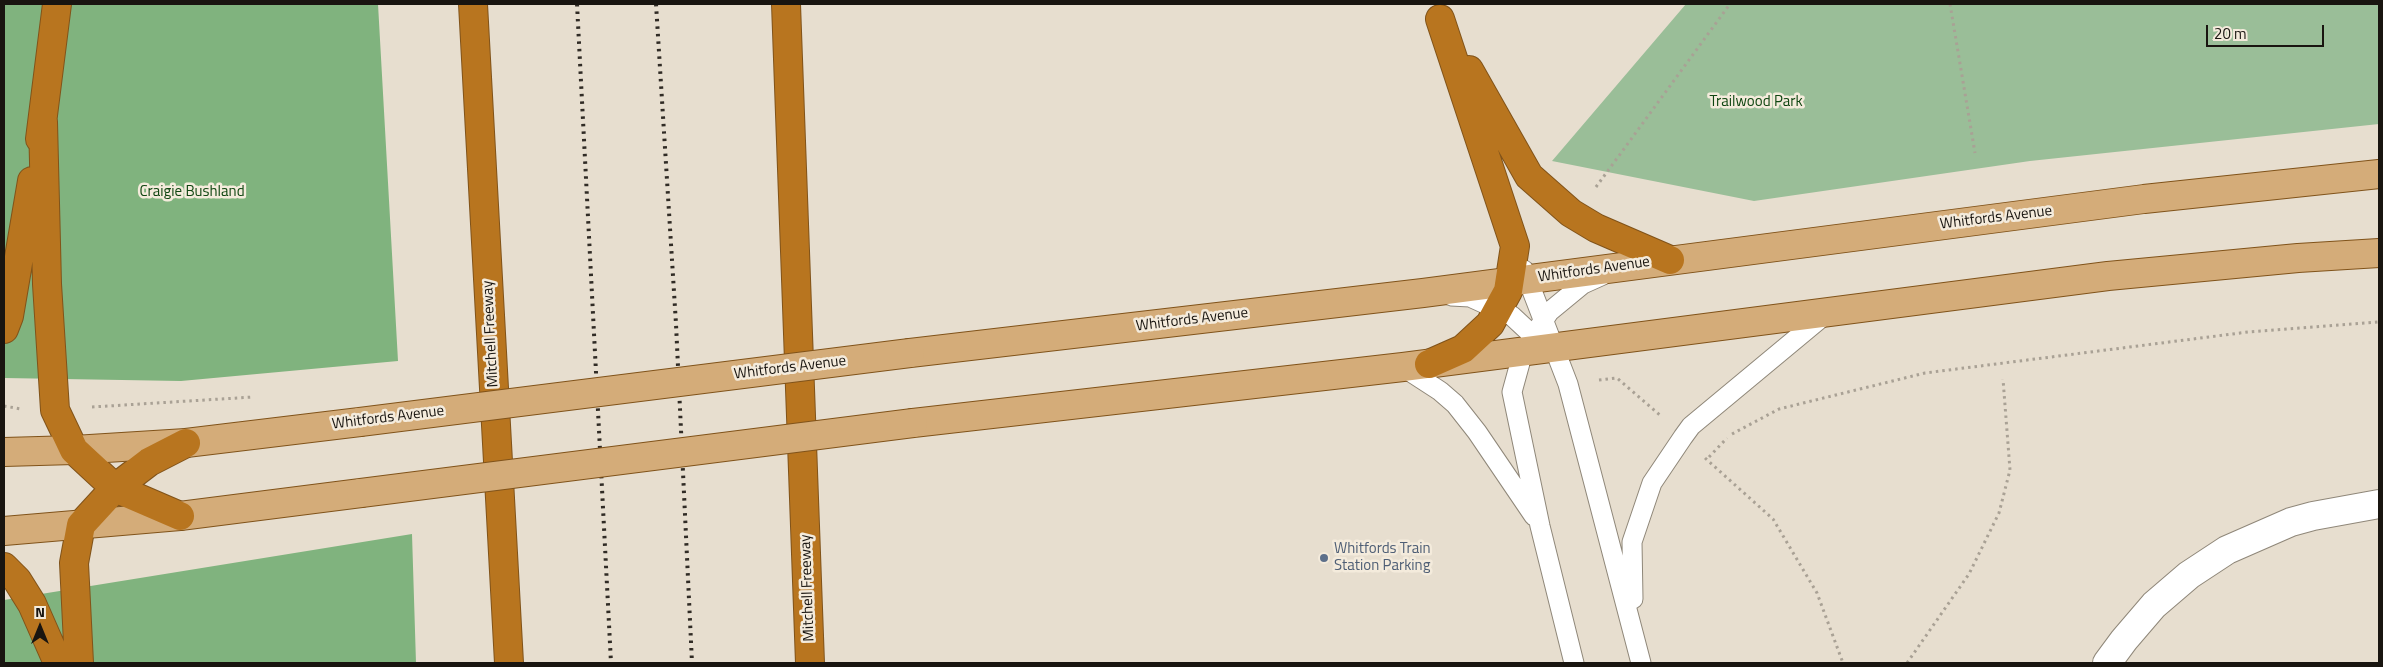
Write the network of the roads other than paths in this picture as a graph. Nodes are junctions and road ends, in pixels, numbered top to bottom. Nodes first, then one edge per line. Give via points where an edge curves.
1 (57, 4) edge
2 (473, 4) edge
3 (786, 4) edge
4 (1436, 11) edge
5 (43, 122) junction
6 (2379, 174) edge
7 (2379, 253) edge
8 (1670, 260) junction
9 (1624, 267) junction
10 (1519, 280) junction
11 (1423, 293) junction
12 (1498, 310) junction
13 (1828, 312) junction
14 (1544, 320) junction
15 (4, 330) edge
16 (1539, 346) junction
17 (1416, 366) junction
18 (186, 443) junction
19 (74, 450) junction
20 (4, 452) edge
21 (116, 488) junction
22 (2379, 504) edge
23 (180, 516) junction
24 (81, 525) junction
25 (1540, 526) junction
26 (4, 531) edge
27 (4, 567) edge
28 (1634, 630) junction
29 (58, 663) edge
30 (79, 663) edge
31 (508, 663) edge
32 (810, 663) edge
33 (1574, 663) edge
34 (1642, 663) edge
35 (2107, 663) edge

1 - 5 highway
2 - 31 highway, Mitchell Freeway
3 - 32 highway, Mitchell Freeway
4 - 8 highway via 1529,176 1571,213 1596,228
4 - 10 highway via 1515,246
5 - 15 highway
5 - 19 highway via 47,284 55,410
6 - 8 main road, Whitfords Avenue via 2144,198
7 - 13 main road via 2108,276
8 - 9 main road, Whitfords Avenue
9 - 10 main road, Whitfords Avenue
9 - 14 lane via 1583,284
10 - 11 main road, Whitfords Avenue
10 - 12 highway via 1508,291
10 - 14 lane
11 - 12 lane via 1470,297
11 - 18 main road, Whitfords Avenue, bridge
12 - 16 lane via 1512,316
12 - 17 highway via 1490,324 1463,349
13 - 16 main road
13 - 28 lane via 1692,426 1652,483 1632,542
14 - 16 lane
16 - 17 main road
16 - 25 lane via 1512,392
16 - 28 lane via 1568,384
17 - 23 main road, bridge via 913,423
17 - 25 lane via 1455,404 1477,432
18 - 19 main road, Whitfords Avenue
18 - 21 highway via 149,462
19 - 20 main road, Whitfords Avenue
19 - 21 highway
21 - 23 highway
21 - 24 highway
22 - 35 street via 2298,520 2227,550 2189,575 2160,600
23 - 24 main road
24 - 26 main road
24 - 30 highway via 74,563
25 - 33 lane
27 - 29 highway via 17,580 32,604
28 - 34 lane

